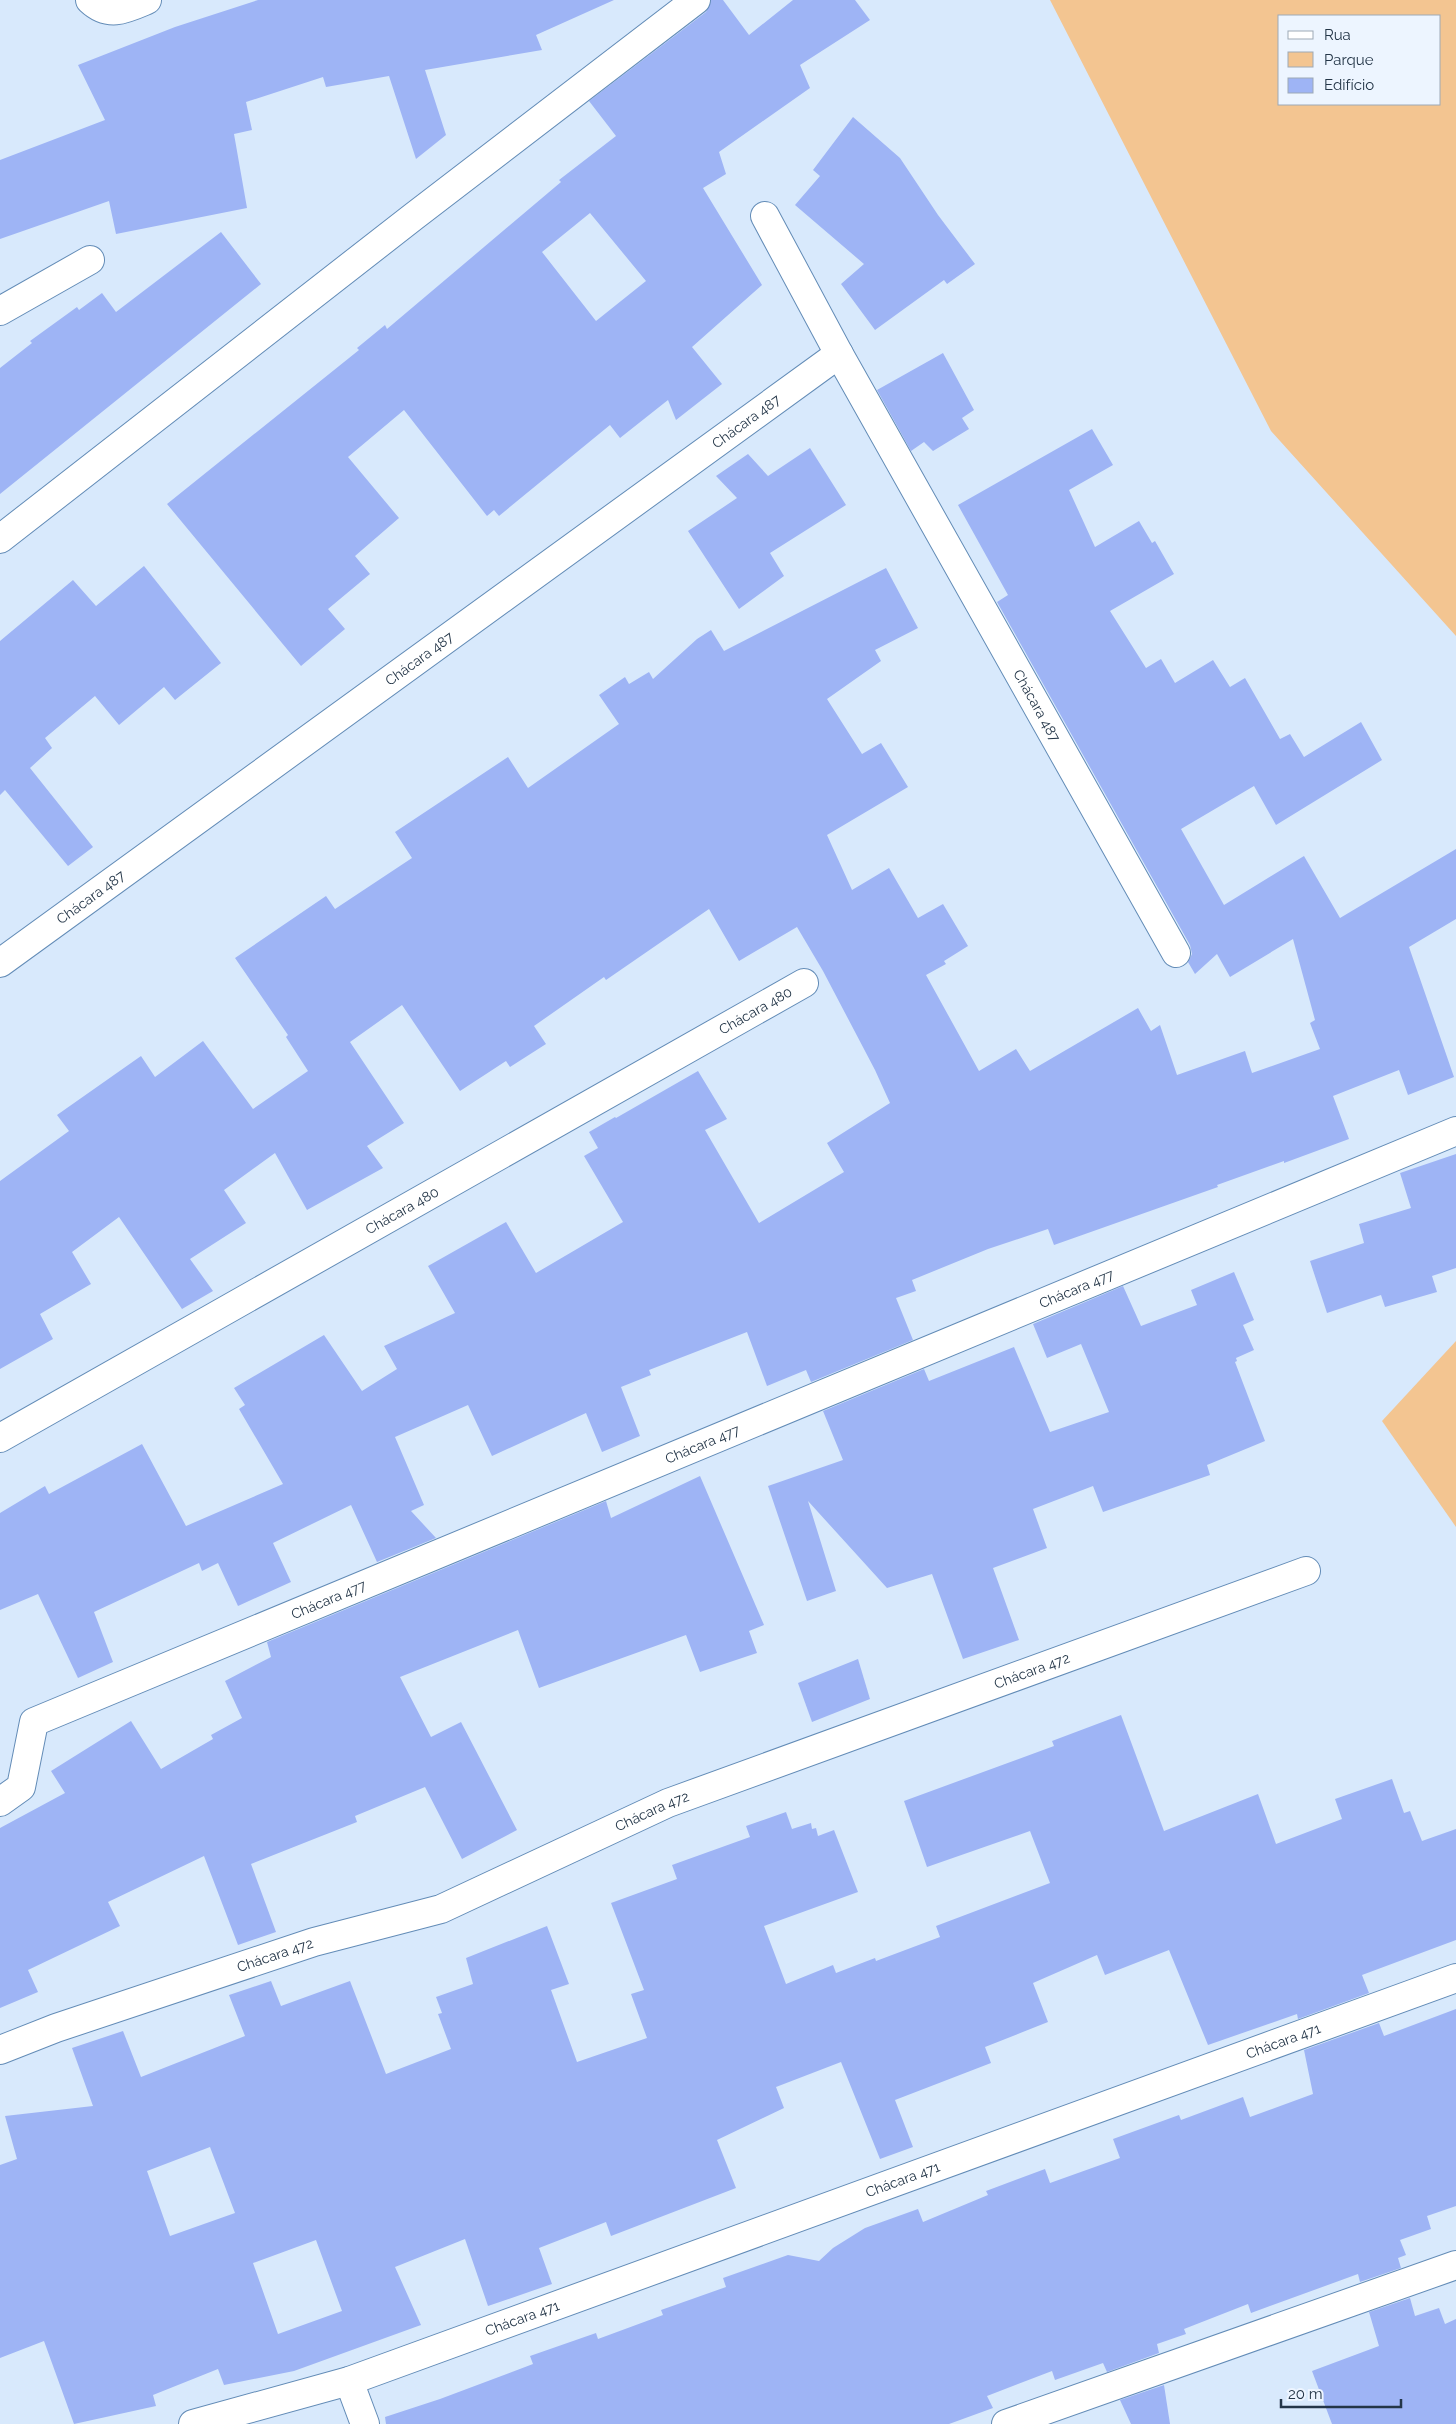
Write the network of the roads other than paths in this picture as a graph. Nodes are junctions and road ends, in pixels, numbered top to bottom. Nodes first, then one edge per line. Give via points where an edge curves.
1 (90, 0) edge
2 (147, 0) edge
3 (696, 0) edge
4 (765, 216) dead end
5 (90, 260) dead end
6 (0, 312) edge
7 (838, 354) junction
8 (0, 539) edge
9 (1176, 953) dead end
10 (0, 963) edge
11 (804, 984) dead end
12 (1456, 1131) edge
13 (0, 1438) edge
14 (1306, 1571) dead end
15 (0, 1802) edge
16 (1456, 1978) edge
17 (0, 2050) edge
18 (1456, 2265) edge
19 (349, 2381) junction
20 (194, 2424) edge
21 (364, 2424) edge
22 (1006, 2424) edge

1 - 2 street via 98,8 121,11
3 - 8 street
4 - 7 street, Chácara 487
5 - 6 street
7 - 9 street, Chácara 487
7 - 10 street, Chácara 487
11 - 13 street, Chácara 480
12 - 15 street, Chácara 477 via 34,1722 21,1787
14 - 17 street, Chácara 472 via 668,1803 441,1909 314,1942 56,2028
16 - 19 street, Chácara 471
18 - 22 street
19 - 20 street, Chácara 471
19 - 21 street

